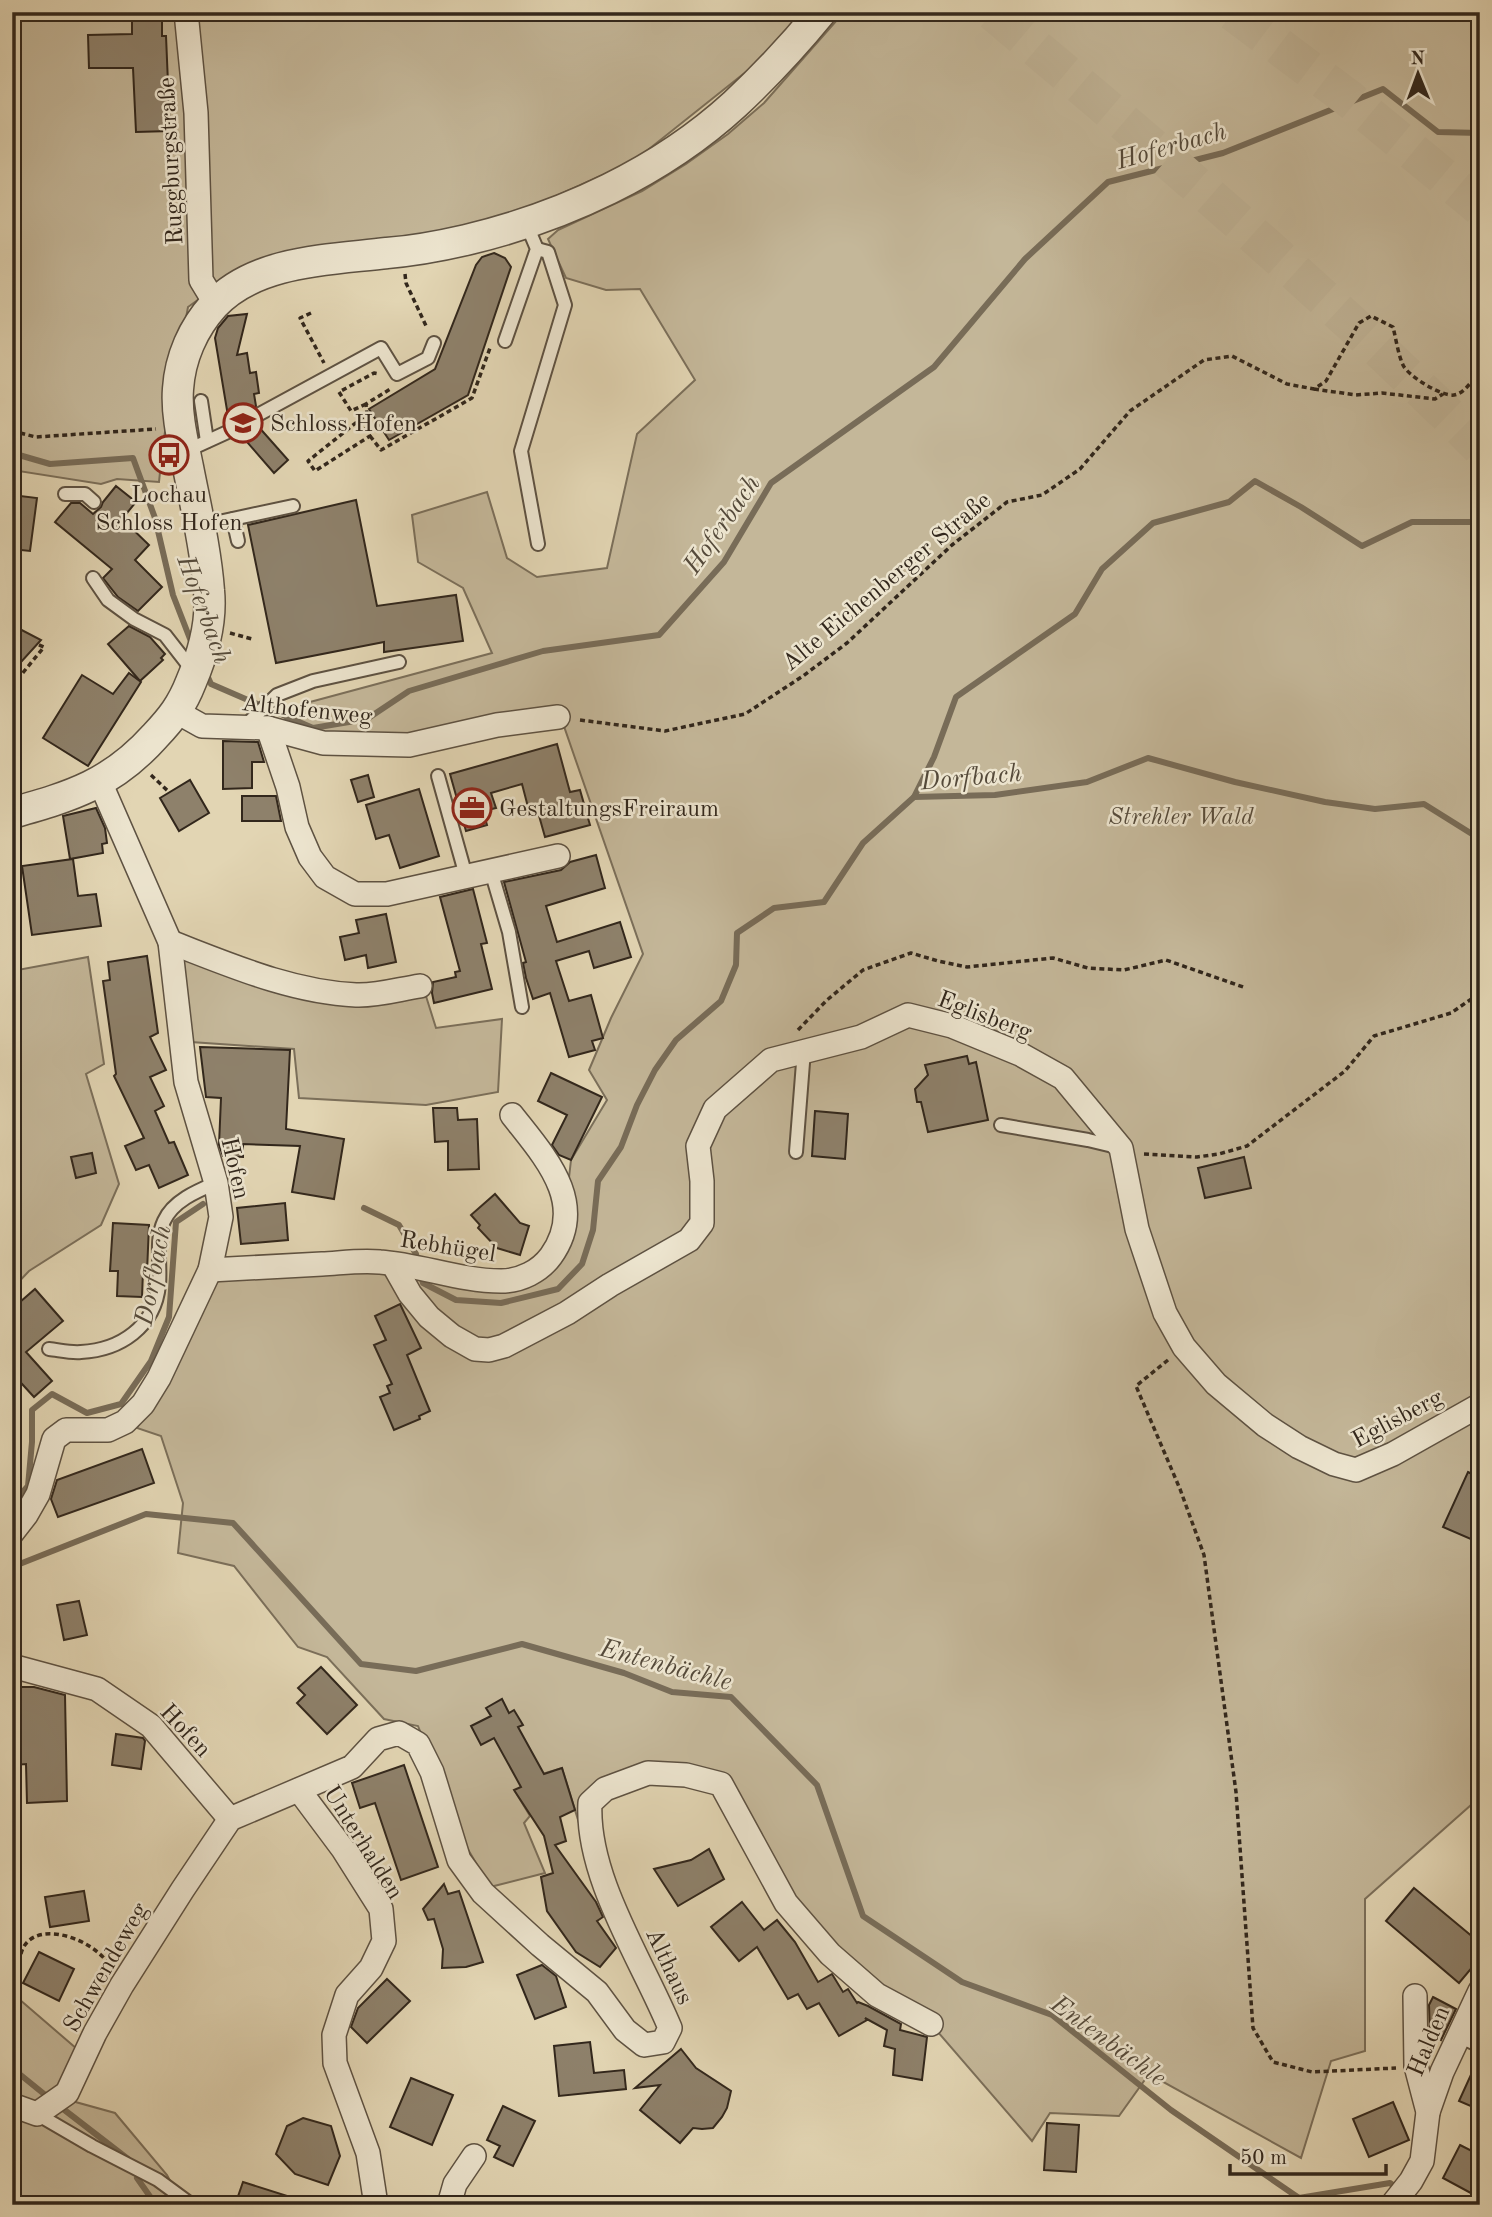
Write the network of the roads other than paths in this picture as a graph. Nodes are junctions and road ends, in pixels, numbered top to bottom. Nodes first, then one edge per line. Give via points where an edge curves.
1 (187, 12) edge
2 (821, 12) edge
3 (531, 236) junction
4 (215, 303) junction
5 (505, 341) dead end
6 (434, 343) road end
7 (201, 401) dead end
8 (254, 417) dead end
9 (232, 430) dead end
10 (200, 440) junction
11 (65, 494) dead end
12 (94, 502) dead end
13 (293, 506) dead end
14 (237, 517) junction
15 (200, 526) junction
16 (238, 541) dead end
17 (538, 544) dead end
18 (93, 578) dead end
19 (206, 654) junction
20 (400, 662) dead end
21 (177, 712) junction
22 (558, 721) road end
23 (256, 724) junction
24 (438, 776) dead end
25 (100, 782) junction
26 (12, 813) edge
27 (558, 856) dead end
28 (491, 871) junction
29 (466, 876) junction
30 (170, 942) junction
31 (420, 986) dead end
32 (522, 1007) dead end
33 (802, 1040) junction
34 (512, 1115) dead end
35 (1000, 1125) dead end
36 (1122, 1148) junction
37 (796, 1152) dead end
38 (216, 1183) junction
39 (412, 1267) junction
40 (210, 1270) junction
41 (49, 1349) dead end
42 (1480, 1405) edge
43 (12, 1533) edge
44 (12, 1667) edge
45 (299, 1790) junction
46 (230, 1819) junction
47 (1480, 1991) edge
48 (1415, 1996) dead end
49 (931, 2024) dead end
50 (1458, 2036) junction
51 (1480, 2046) edge
52 (12, 2105) edge
53 (1428, 2112) junction
54 (37, 2114) junction
55 (474, 2156) dead end
56 (377, 2202) edge
57 (1394, 2203) edge
58 (192, 2205) edge
59 (449, 2205) edge

1 - 4 street, Ruggburgstraße via 196,113 201,280
2 - 3 street via 784,57 733,106 644,169
3 - 4 street via 466,240 406,262 322,261 260,274
3 - 5 lane
3 - 17 lane via 548,252 565,305 521,452
4 - 10 street via 184,353 178,389
6 - 8 lane via 428,358 397,374 381,348
7 - 10 lane
9 - 10 lane
10 - 15 street
11 - 12 lane via 85,494
13 - 14 lane
14 - 15 lane
14 - 16 lane
15 - 19 street via 209,593
18 - 19 lane via 108,600 134,619
19 - 21 street
20 - 23 lane via 313,681 277,695
21 - 23 street, Althofenweg via 202,726
21 - 25 street via 136,757
22 - 23 street, Althofenweg via 497,725 409,745 323,743
23 - 29 street via 288,787 310,857 325,877 355,894 387,894
24 - 29 lane
25 - 26 street
25 - 30 street, Hofen
27 - 28 street
28 - 29 street
28 - 32 lane via 509,932
30 - 31 street via 293,986 358,995
30 - 38 street, Hofen via 187,1082
33 - 36 street, Eglisberg via 861,1037 908,1016 952,1026 1020,1054 1063,1079
33 - 37 lane
33 - 39 street, Eglisberg via 771,1060 715,1109 698,1146 702,1223 689,1240 567,1313 504,1346 475,1349 429,1317 410,1294
34 - 39 street, Rebhügel via 552,1166 566,1204 559,1246 543,1267 504,1282
35 - 36 lane
36 - 42 street, Eglisberg via 1141,1241 1165,1313 1184,1347 1216,1384 1265,1425 1334,1464 1356,1470
38 - 40 street, Hofen via 221,1217
38 - 41 lane via 181,1201 165,1219 156,1301 144,1325 112,1347 80,1352
39 - 40 street, Rebhügel via 368,1262
40 - 43 street, Hofen via 143,1404 125,1422 108,1430 66,1430 54,1439 38,1494
44 - 46 street, Hofen via 97,1689 151,1726
45 - 46 street, Althaus
45 - 49 street, Althaus via 352,1767 378,1739 399,1733 418,1744 432,1772 459,1860 483,1893 597,1992 625,2030 644,2045 663,2042 670,2028 618,1917 594,1850 590,1803 606,1788 648,1773 685,1775 721,1784 786,1903 821,1944 877,1995
45 - 56 street, Unterhalden via 381,1909 384,1941 371,1968 347,1995 334,2035 335,2063 368,2153
46 - 54 street, Schwendeweg via 122,1985 67,2093
47 - 50 street, Halden
48 - 53 street, Halden via 1416,2067
50 - 51 lane
50 - 53 street, Halden
52 - 54 street
53 - 57 street, Halden via 1422,2161
54 - 58 lane via 158,2180
55 - 59 street via 455,2184

